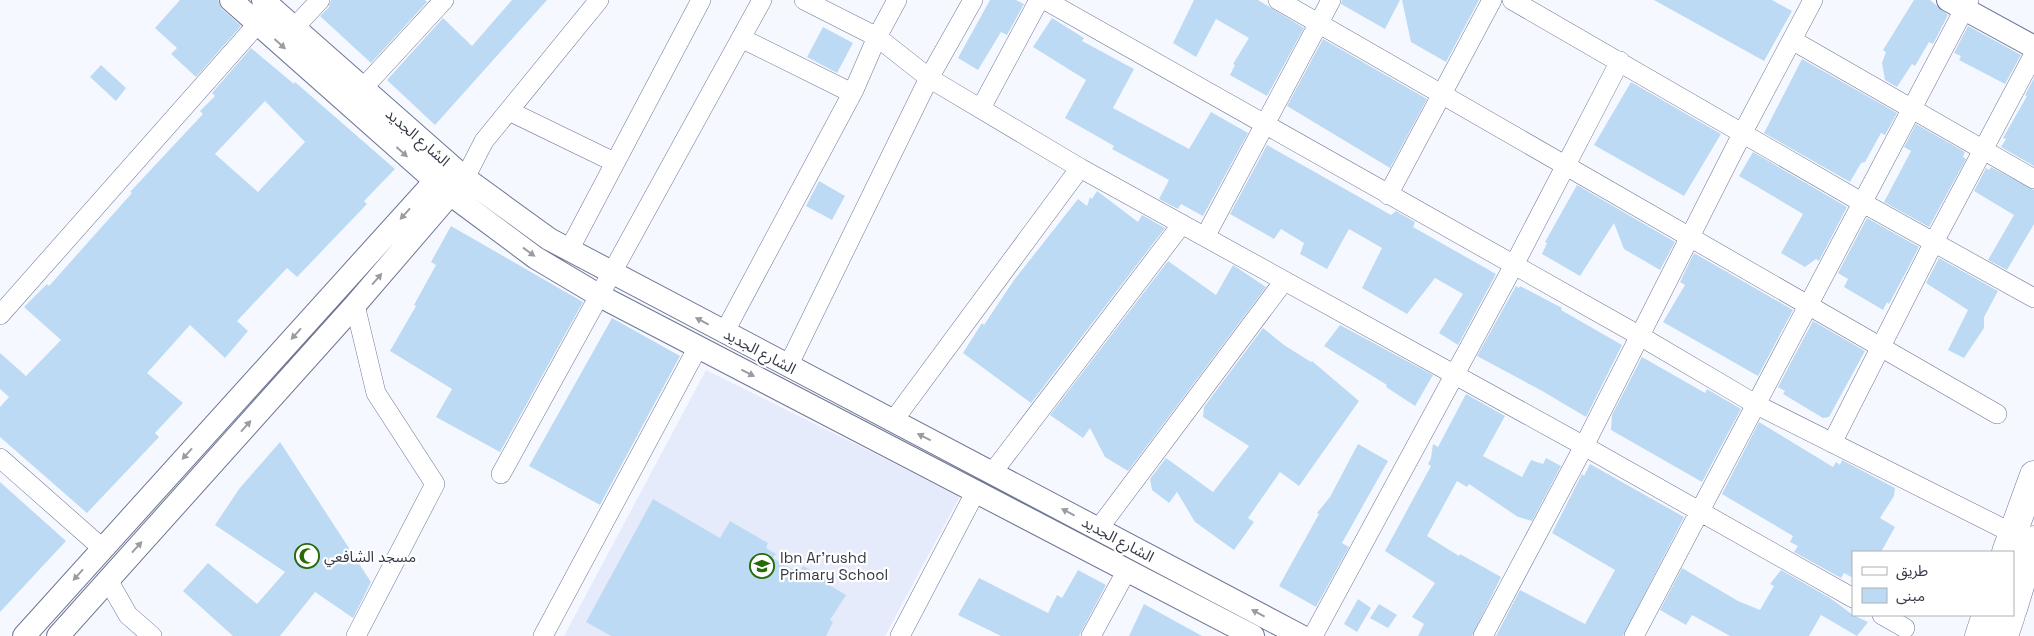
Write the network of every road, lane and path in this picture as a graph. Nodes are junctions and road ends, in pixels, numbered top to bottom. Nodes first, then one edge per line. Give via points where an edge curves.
1 (231, 0) edge
2 (320, 0) edge
3 (444, 0) edge
4 (599, 0) edge
5 (701, 0) edge
6 (762, 0) edge
7 (804, 0) edge
8 (897, 0) edge
9 (973, 0) edge
10 (1039, 0) edge
11 (1045, 0) edge
12 (1278, 0) edge
13 (1331, 0) edge
14 (1492, 0) edge
15 (1512, 0) edge
16 (1814, 0) edge
17 (1960, 3) edge
18 (264, 11) edge
19 (1318, 23) junction
20 (294, 28) junction
21 (877, 37) junction
22 (741, 38) junction
23 (1792, 40) junction
24 (2034, 47) edge
25 (2034, 54) edge
26 (1620, 61) junction
27 (929, 78) junction
28 (363, 88) junction
29 (852, 93) junction
30 (1442, 95) junction
31 (981, 108) junction
32 (1912, 109) junction
33 (509, 110) junction
34 (1265, 125) junction
35 (1743, 132) junction
36 (1984, 150) junction
37 (614, 162) junction
38 (1564, 166) junction
39 (1080, 168) junction
40 (457, 171) junction
41 (2034, 178) edge
42 (442, 188) junction
43 (1388, 195) junction
44 (1863, 203) junction
45 (1182, 224) junction
46 (1206, 237) junction
47 (1690, 237) junction
48 (1934, 242) junction
49 (569, 250) junction
50 (1514, 265) junction
51 (613, 274) junction
52 (1284, 281) junction
53 (600, 296) junction
54 (2034, 298) edge
55 (355, 305) junction
56 (1808, 306) junction
57 (0, 315) edge
58 (724, 333) junction
59 (1640, 336) junction
60 (698, 347) junction
61 (1882, 347) junction
62 (788, 366) junction
63 (1454, 374) junction
64 (1757, 405) junction
65 (1997, 414) dead end
66 (893, 421) junction
67 (1832, 443) junction
68 (1584, 446) junction
69 (0, 458) edge
70 (992, 472) junction
71 (501, 474) dead end
72 (2034, 475) edge
73 (976, 491) junction
74 (1700, 513) junction
75 (1098, 528) junction
76 (2024, 542) edge
77 (102, 548) junction
78 (1126, 570) junction
79 (108, 580) junction
80 (1852, 597) edge
81 (2014, 603) edge
82 (1884, 616) edge
83 (1986, 616) edge
84 (2011, 616) edge
85 (1905, 628) dead end
86 (908, 633) edge
87 (24, 636) edge
88 (58, 636) edge
89 (152, 636) edge
90 (356, 636) edge
91 (543, 636) edge
92 (1091, 636) edge
93 (1253, 636) edge
94 (1301, 636) edge
95 (1313, 636) edge
96 (1483, 636) edge
97 (1634, 636) edge
98 (1980, 636) edge
99 (2004, 636) edge

1 - 18 street, الشارع الجديد
2 - 20 street
3 - 28 street
4 - 33 street
5 - 37 street
6 - 22 street
7 - 21 street
8 - 21 street
9 - 27 street
10 - 31 street
11 - 34 street
12 - 19 street
13 - 19 street
14 - 30 street
15 - 26 street
16 - 23 street
17 - 24 street
17 - 32 street
18 - 20 street, الشارع الجديد
18 -> 42 street, الشارع الجديد
18 - 57 street
19 - 30 street
19 - 34 street
20 - 28 street, الشارع الجديد
21 - 27 street
21 - 29 street
22 - 29 street
22 - 51 street
23 - 32 street
23 - 35 street
25 - 36 street
26 - 35 street
26 - 38 street
27 - 31 street
27 - 62 street
28 - 40 street, الشارع الجديد
29 - 58 street
30 - 38 street
30 - 43 street
31 - 39 street
32 - 36 street
32 - 44 street
33 - 37 street
33 - 40 street
34 - 43 street
34 - 46 street
35 - 44 street
35 - 47 street
36 - 41 street
36 - 48 street
37 - 49 street
38 - 47 street
38 - 50 street
39 - 45 street
39 - 66 street
40 - 42 street
40 - 49 street, الشارع الجديد via 549,239
42 -> 53 street, الشارع الجديد via 536,258
55 -> 42 street
42 -> 77 street
43 - 50 street
44 - 48 street
44 - 56 street
45 - 46 street
45 - 70 street
46 - 52 street
47 - 56 street
47 - 59 street
48 - 54 street
48 - 61 street
49 - 51 street, الشارع الجديد
50 - 59 street
50 - 63 street
51 - 53 street
58 -> 51 street, الشارع الجديد
52 - 63 street
52 - 75 street
53 - 60 street, الشارع الجديد
53 - 71 street
79 -> 55 street
55 - 90 street via 376,393 435,484
56 - 61 street
56 - 64 street
58 - 62 street, الشارع الجديد
59 - 64 street
59 - 68 street
60 -> 73 street, الشارع الجديد
60 - 91 street
61 - 65 street
61 - 67 street
62 - 66 street, الشارع الجديد
63 - 68 street
63 - 95 street
64 - 67 street
64 - 74 street
70 -> 66 street, الشارع الجديد
67 - 76 street
68 - 74 street
68 - 96 street
69 - 77 street
75 -> 70 street, الشارع الجديد
72 - 76 highway
73 - 78 street, الشارع الجديد
73 - 86 street
74 - 80 street
74 - 97 street
94 -> 75 street, الشارع الجديد
76 - 81 highway
77 -> 87 street
78 - 92 street
78 - 93 street, الشارع الجديد
79 - 88 street
79 - 89 street via 128,615
82 - 85 street
83 - 98 highway
84 - 99 highway

